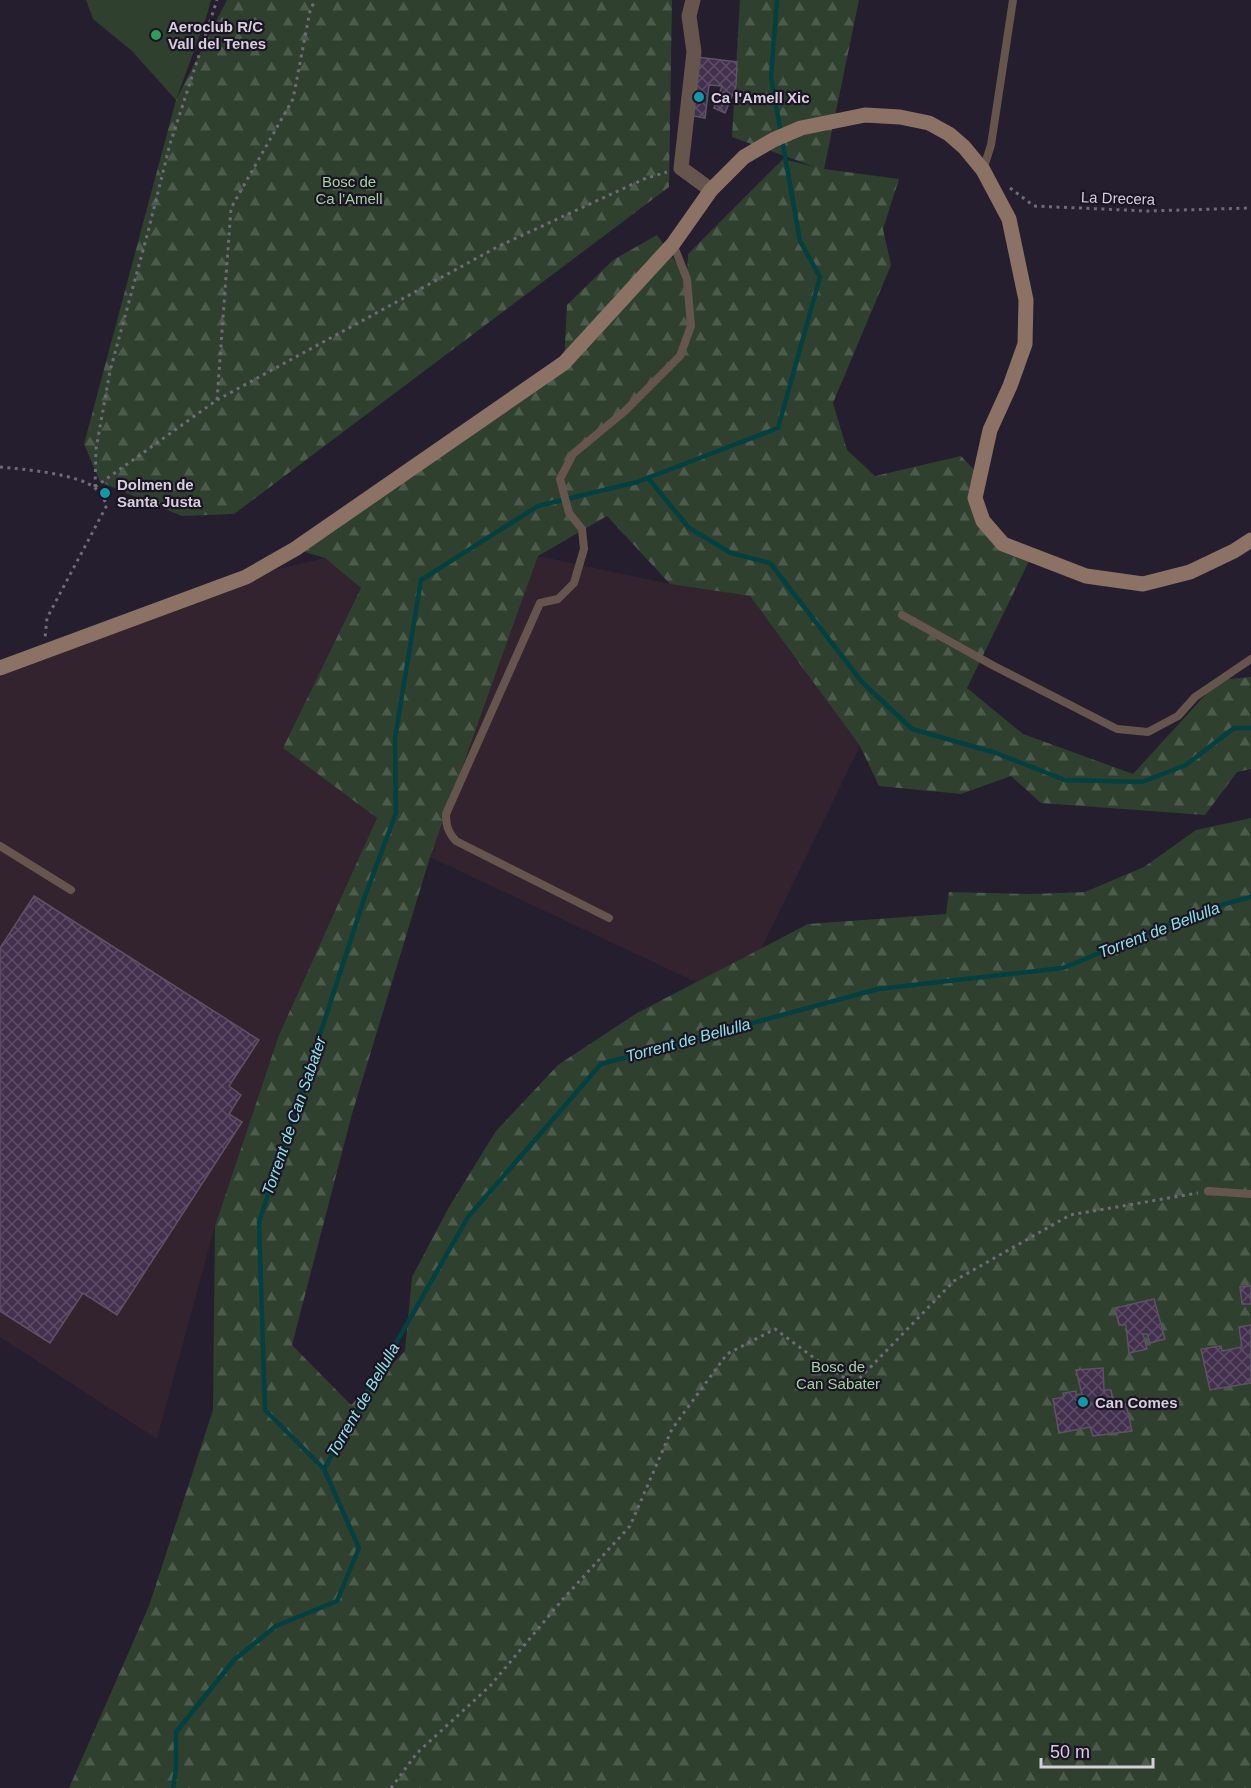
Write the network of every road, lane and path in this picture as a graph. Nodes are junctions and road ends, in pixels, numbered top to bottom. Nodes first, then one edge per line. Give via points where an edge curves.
1 (218, 0) edge
2 (315, 0) edge
3 (693, 0) edge
4 (1013, 0) edge
5 (681, 168) junction
6 (983, 170) junction
7 (1002, 182) dead end
8 (711, 190) junction
9 (1251, 208) edge
10 (673, 244) junction
11 (217, 400) junction
12 (0, 467) edge
13 (95, 488) junction
14 (1251, 540) edge
15 (902, 615) dead end
16 (44, 651) junction
17 (1251, 659) edge
18 (0, 668) edge
19 (0, 846) edge
20 (71, 890) dead end
21 (609, 918) dead end
22 (1208, 1191) joint
23 (1251, 1194) edge
24 (391, 1788) edge

1 - 13 path via 170,144 110,371 96,449
2 - 11 path via 294,99 231,208
3 - 5 street via 689,16 694,52
4 - 6 lane via 991,144
5 - 8 street
5 - 11 path via 644,179 499,246
6 - 8 main road via 964,147 929,123 865,115 801,128 773,140 744,158
6 - 14 main road via 1009,219 1026,300 1025,344 990,430 979,475 975,498 983,521 1003,544 1086,576 1143,584 1190,572
7 - 9 path, La Drecera via 1034,206 1147,211
8 - 10 main road
10 - 16 main road via 564,363 295,549 246,577
10 - 21 lane via 687,279 691,326 681,356 625,411 573,454 560,479 569,513 582,530 584,549 574,583 558,599 540,603 446,814 449,833 456,841
11 - 13 path
12 - 13 path via 46,472
13 - 16 path via 107,505 47,618
15 - 17 lane via 1117,729 1148,732 1178,716 1195,697
16 - 18 main road
19 - 20 lane
22 - 23 lane
22 - 24 path via 1070,1215 954,1281 854,1384 776,1329 727,1354 672,1429 630,1526 490,1686 417,1753

